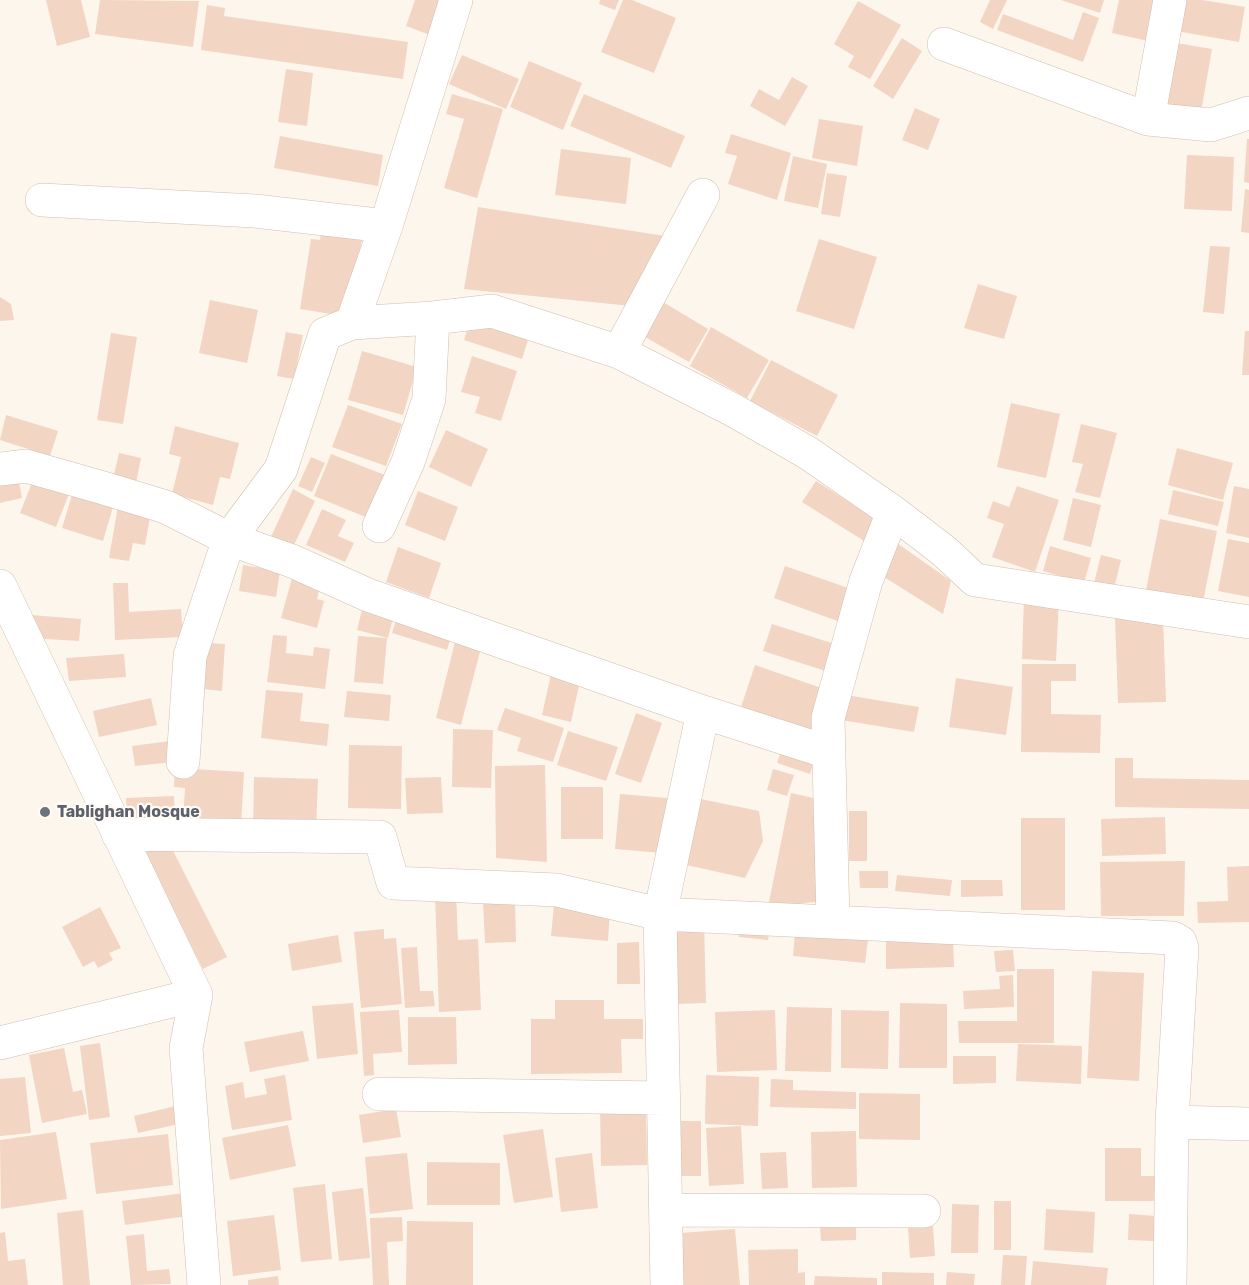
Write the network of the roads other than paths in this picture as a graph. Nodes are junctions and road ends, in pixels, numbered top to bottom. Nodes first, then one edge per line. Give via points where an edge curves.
1 (456, 0) edge
2 (1170, 0) edge
3 (944, 44) dead end
4 (1249, 113) edge
5 (1148, 119) junction
6 (703, 195) dead end
7 (42, 200) dead end
8 (386, 226) junction
9 (433, 318) junction
10 (352, 323) junction
11 (619, 352) junction
12 (0, 469) edge
13 (893, 512) junction
14 (379, 526) dead end
15 (229, 539) junction
16 (0, 586) edge
17 (1249, 622) edge
18 (703, 712) junction
19 (828, 752) junction
20 (183, 762) dead end
21 (118, 834) junction
22 (660, 914) junction
23 (834, 922) junction
24 (196, 995) junction
25 (0, 1043) edge
26 (379, 1094) dead end
27 (664, 1098) junction
28 (1172, 1122) junction
29 (1249, 1124) edge
30 (666, 1210) junction
31 (924, 1211) dead end
32 (204, 1285) edge
33 (668, 1285) edge
34 (1170, 1285) edge

1 - 8 street
2 - 5 street
3 - 5 street
4 - 5 street via 1210,125
6 - 11 street
7 - 8 street via 255,211
8 - 10 street
9 - 10 street
9 - 11 street via 492,311
9 - 14 street via 429,399 408,462
10 - 15 street via 325,334 281,469
11 - 13 street via 808,453
12 - 15 street via 26,466 122,493 166,507
13 - 17 street via 975,580
13 - 19 street via 866,581 828,718
15 - 18 street via 292,561 368,595
15 - 20 street via 190,656
16 - 21 street
18 - 19 street
18 - 22 street
19 - 23 street
21 - 22 street via 380,837 393,883 557,890
21 - 24 street
22 - 23 street
22 - 27 street
23 - 28 street via 1173,938 1180,942
24 - 25 street
24 - 32 street via 186,1048
26 - 27 street
27 - 30 street
28 - 29 street
28 - 34 street
30 - 31 street
30 - 33 street

